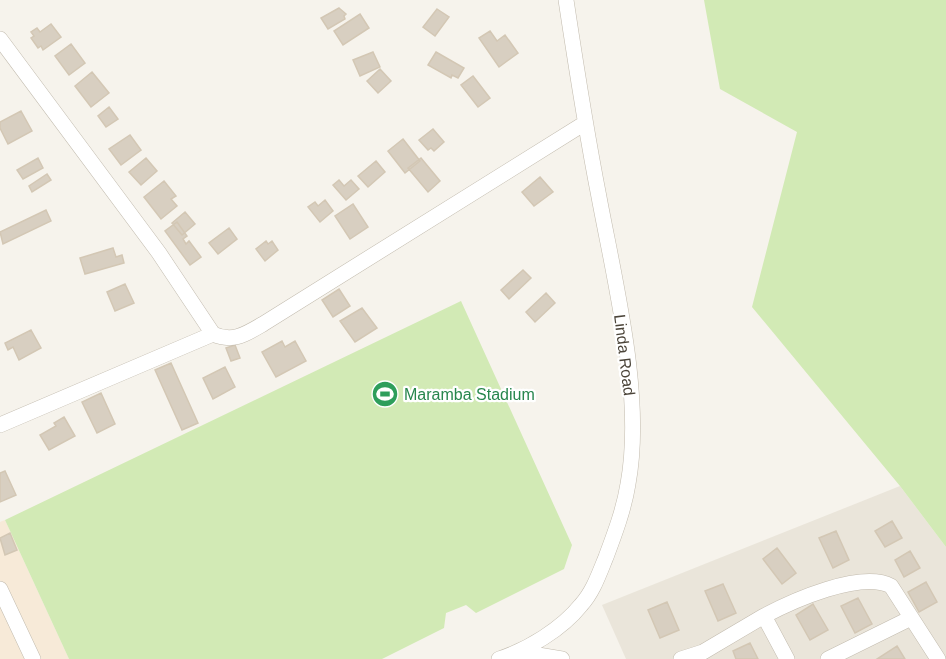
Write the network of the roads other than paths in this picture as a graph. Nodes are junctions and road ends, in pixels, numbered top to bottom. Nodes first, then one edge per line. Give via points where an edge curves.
1 (566, 0) edge
2 (0, 39) edge
3 (585, 123) junction
4 (213, 334) junction
5 (0, 425) edge
6 (0, 589) edge
7 (764, 616) junction
8 (911, 618) junction
9 (520, 652) junction
10 (704, 655) edge
11 (33, 659) edge
12 (499, 659) edge
13 (562, 659) edge
14 (681, 659) edge
15 (787, 659) edge
16 (828, 659) edge
17 (938, 659) edge

1 - 3 street, Linda Road
2 - 4 street via 159,253
3 - 4 street via 263,324 238,338 225,339
3 - 9 street, Linda Road via 630,387 631,466 622,511 592,589 572,615
4 - 5 street
6 - 11 street
7 - 8 street via 812,594 872,580 891,585
7 - 10 street
7 - 15 street
8 - 16 street
8 - 17 street
9 - 12 street, Linda Road
9 - 13 street
10 - 14 street

